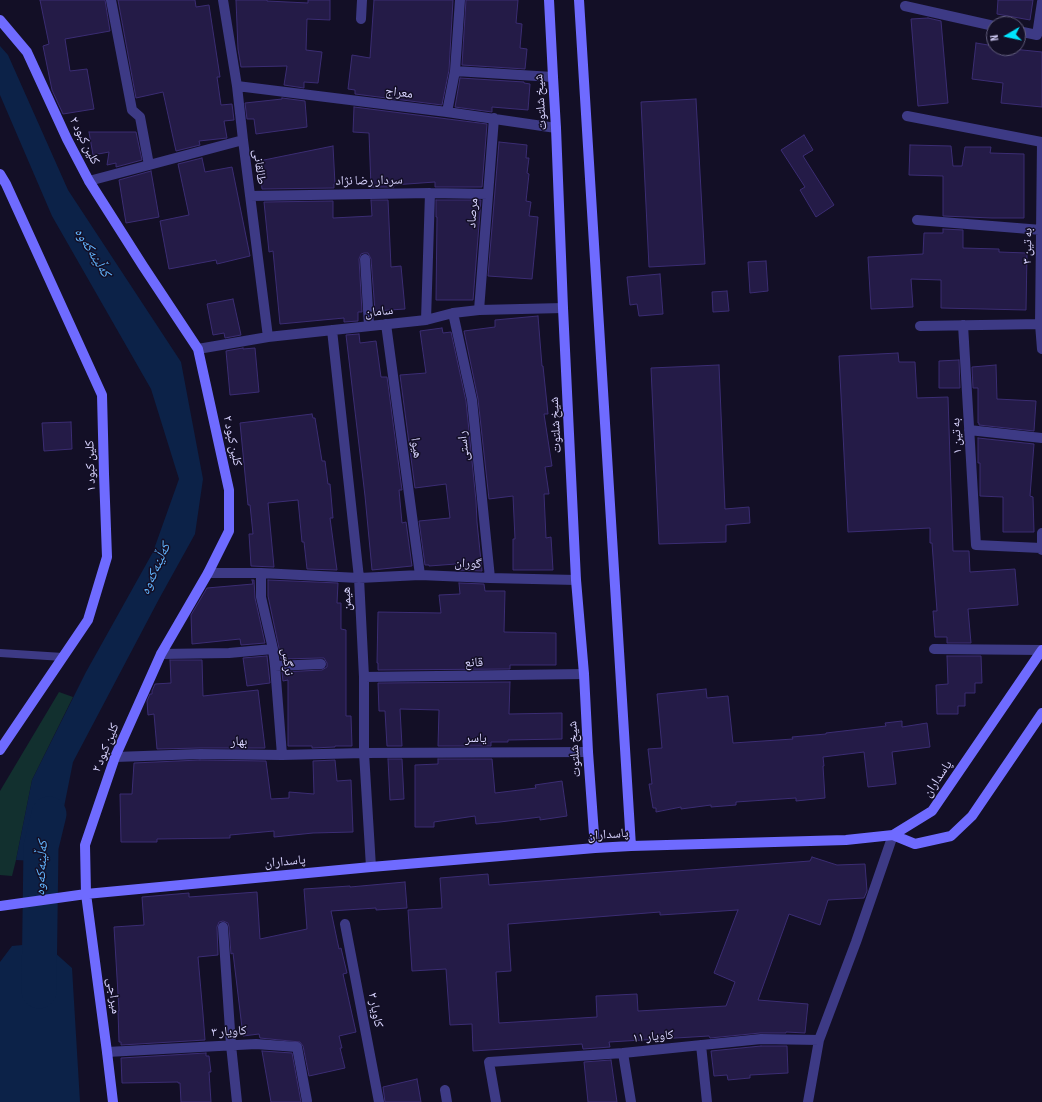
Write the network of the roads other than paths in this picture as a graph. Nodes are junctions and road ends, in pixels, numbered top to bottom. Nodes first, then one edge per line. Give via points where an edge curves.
1 (111, 0) edge
2 (223, 0) edge
3 (362, 0) edge
4 (460, 0) edge
5 (549, 0) edge
6 (579, 0) edge
7 (1042, 2) edge
8 (905, 6) dead end
9 (361, 19) dead end
10 (0, 20) edge
11 (986, 24) edge
12 (1026, 33) edge
13 (456, 71) junction
14 (552, 77) junction
15 (237, 86) junction
16 (447, 112) junction
17 (907, 116) dead end
18 (494, 118) junction
19 (556, 128) junction
20 (243, 140) junction
21 (1042, 142) edge
22 (149, 165) junction
23 (0, 174) edge
24 (89, 181) junction
25 (430, 193) junction
26 (488, 194) junction
27 (250, 196) junction
28 (917, 220) dead end
29 (1042, 230) edge
30 (365, 259) dead end
31 (563, 308) junction
32 (479, 310) junction
33 (453, 313) junction
34 (426, 320) junction
35 (386, 324) junction
36 (1041, 324) edge
37 (963, 325) junction
38 (369, 326) junction
39 (920, 326) dead end
40 (332, 330) junction
41 (268, 337) junction
42 (198, 349) junction
43 (1042, 349) edge
44 (969, 430) junction
45 (1042, 438) edge
46 (1042, 533) edge
47 (1042, 549) edge
48 (208, 573) junction
49 (262, 573) junction
50 (420, 575) junction
51 (359, 578) junction
52 (490, 578) junction
53 (576, 580) junction
54 (273, 649) junction
55 (934, 649) dead end
56 (1042, 650) edge
57 (0, 654) edge
58 (160, 654) junction
59 (63, 657) junction
60 (321, 664) dead end
61 (275, 666) junction
62 (584, 674) junction
63 (364, 677) junction
64 (1042, 713) edge
65 (0, 750) edge
66 (588, 752) junction
67 (364, 753) junction
68 (282, 755) junction
69 (115, 757) junction
70 (893, 835) junction
71 (631, 846) junction
72 (595, 848) junction
73 (370, 867) junction
74 (86, 894) junction
75 (0, 906) edge
76 (345, 924) dead end
77 (223, 927) dead end
78 (819, 1040) junction
79 (231, 1045) junction
80 (701, 1045) junction
81 (107, 1052) junction
82 (623, 1053) junction
83 (445, 1090) dead end
84 (307, 1101) edge
85 (113, 1102) edge
86 (237, 1102) edge
87 (380, 1102) edge
88 (447, 1102) edge
89 (496, 1102) edge
90 (631, 1102) edge
91 (707, 1102) edge
92 (808, 1102) edge

1 - 22 street via 132,110 140,117
2 - 15 street, طالقانی
3 - 9 street
4 - 13 street
5 - 14 main road, شیخ شلتوت
6 - 71 main road
7 - 12 street via 1037,35
8 - 11 street
10 - 24 main road, کلین کبود ۲ via 27,52
13 - 14 street
13 - 16 street
14 - 19 main road, شیخ شلتوت
15 - 16 street, معراج
15 - 20 street, طالقانی
16 - 18 street, معراج
17 - 21 street
18 - 19 street, معراج
18 - 26 street, مرصاد
19 - 31 main road, شیخ شلتوت
20 - 22 street
20 - 27 street, طالقانی
21 - 29 street, به تین ۳
22 - 24 street
23 - 59 main road, کلین کبود ۱ via 102,395 108,557 88,620
24 - 42 main road, کلین کبود ۲
25 - 26 street, سردار رضا نژاد
25 - 27 street, سردار رضا نژاد
25 - 34 street
26 - 32 street, مرصاد
27 - 41 street, طالقانی
28 - 29 street
29 - 36 street, به تین ۳
30 - 38 street
31 - 32 street, سامان
31 - 53 main road, شیخ شلتوت
32 - 33 street, سامان
33 - 34 street, سامان
33 - 52 street, راستی via 472,400
34 - 35 street, سامان
35 - 38 street, سامان
35 - 50 street, هیوا
36 - 37 street
36 - 43 street, به تین ۳
37 - 39 street
37 - 44 street, به تین ۱
38 - 40 street, سامان
40 - 41 street, سامان
40 - 51 street, هیمن
41 - 42 street, سامان
42 - 48 main road, کلین کبود ۲ via 229,490 229,531
44 - 45 street
44 - 47 street, به تین ۱ via 976,545
46 - 47 street
48 - 49 street, گوران
48 - 58 main road, کلین کبود ۲
49 - 51 street, گوران
49 - 54 street, نرگس via 261,597
50 - 51 street, گوران
50 - 52 street, گوران
51 - 63 street, هیمن
52 - 53 street, گوران
53 - 62 main road, شیخ شلتوت
54 - 58 street via 229,653
54 - 61 street, نرگس
55 - 56 street
56 - 70 main road, پاسداران via 932,811
57 - 59 lane
58 - 69 main road, کلین کبود ۲
59 - 65 main road, کلین کبود ۱
60 - 61 street
61 - 68 street, نرگس
62 - 63 street, قانع
62 - 66 main road, شیخ شلتوت
63 - 67 street, هیمن
64 - 70 main road via 972,816 952,836 915,844
66 - 67 street, یاسر
66 - 72 main road, شیخ شلتوت
67 - 68 street, بهار
67 - 73 street, هیمن
68 - 69 street, بهار
69 - 74 main road, کلین کبود ۲ via 85,844
70 - 71 main road, پاسداران via 846,840
70 - 78 street
71 - 72 main road, پاسداران
72 - 73 main road, پاسداران
73 - 74 main road, پاسداران
74 - 75 main road, پاسداران
74 - 81 main road, میراجی
76 - 87 street, کاویار ۲
77 - 79 street
78 - 80 street, کاویار ۱۱ via 761,1039
78 - 92 street
79 - 81 street, کاویار ۳
79 - 84 street, کاویار ۳ via 297,1047
79 - 86 street
80 - 82 street, کاویار ۱۱
80 - 91 street
81 - 85 main road, میراجی
82 - 89 street, کاویار ۱۱ via 489,1062
82 - 90 street
83 - 88 street

